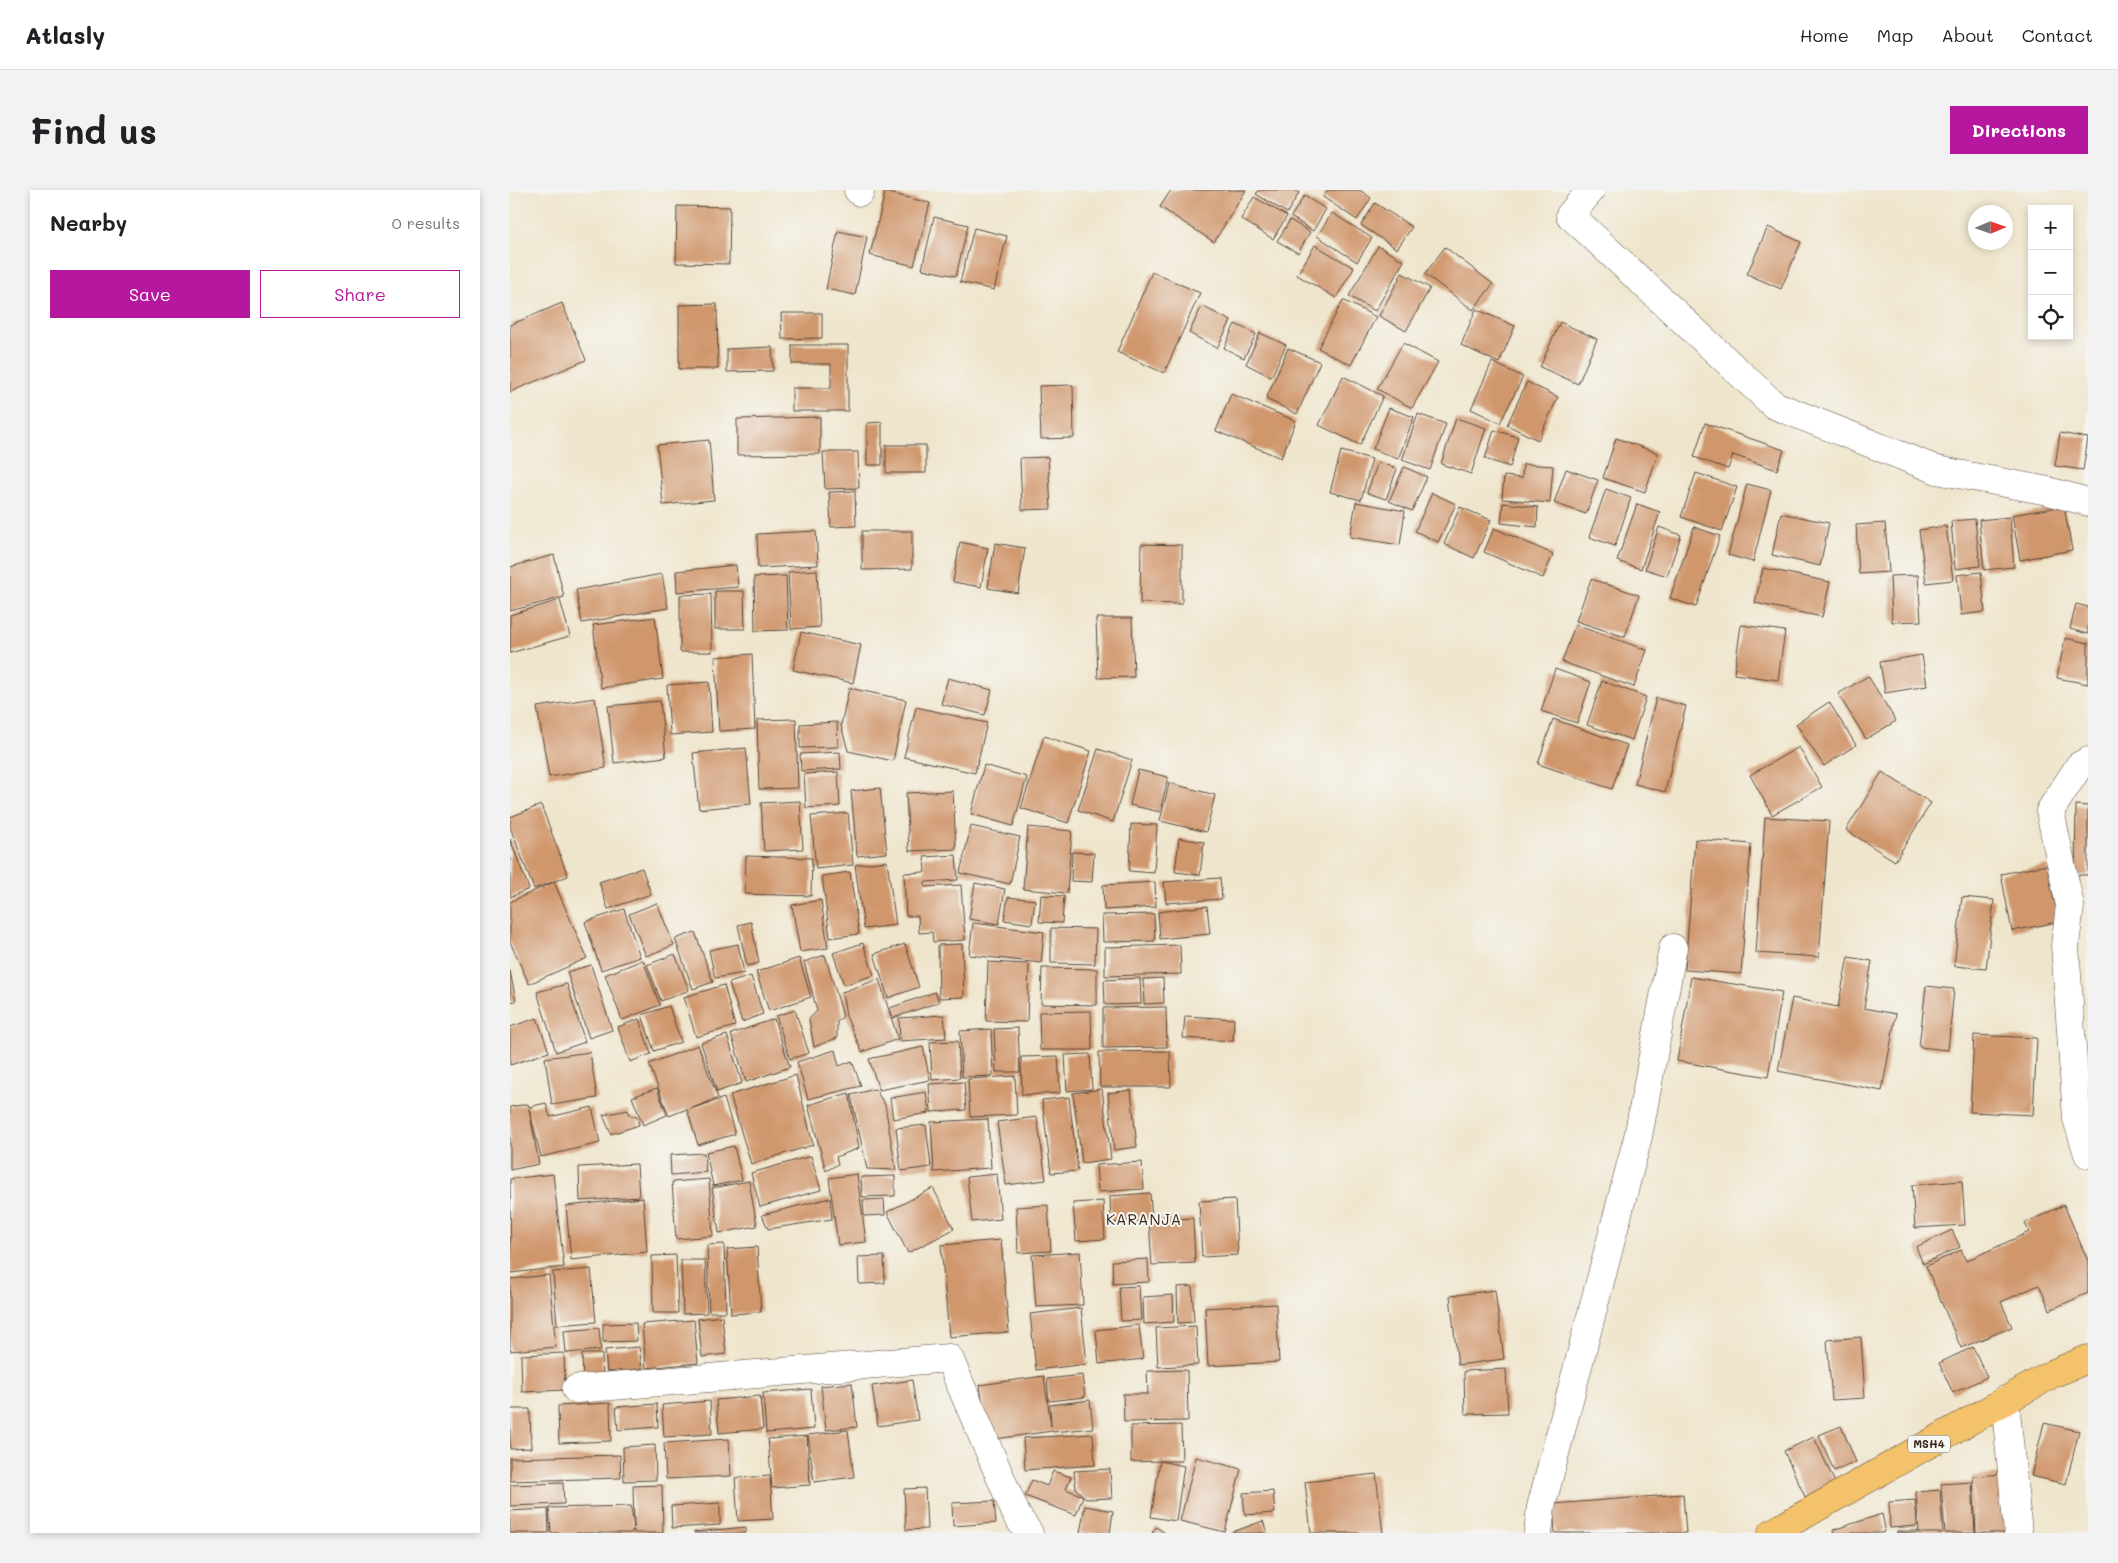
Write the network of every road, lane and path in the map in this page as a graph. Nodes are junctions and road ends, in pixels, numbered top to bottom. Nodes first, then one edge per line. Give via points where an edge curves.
1 (1591, 190) edge
2 (2085, 494) edge
3 (2088, 761) edge
4 (1673, 948) dead end
5 (2088, 1154) edge
6 (2088, 1359) edge
7 (576, 1389) dead end
8 (2005, 1400) junction
9 (1029, 1533) edge
10 (1538, 1533) edge
11 (1772, 1533) edge
12 (2018, 1533) edge

1 - 2 street via 1570,215 1774,404 1937,470 2048,492
3 - 5 street via 2080,766 2050,811 2070,906 2065,944 2077,1119
4 - 10 street via 1638,1137 1541,1507
6 - 8 main road, MSH4 via 2054,1373
7 - 9 street via 949,1358 1017,1516
8 - 11 main road, MSH4
8 - 12 street

